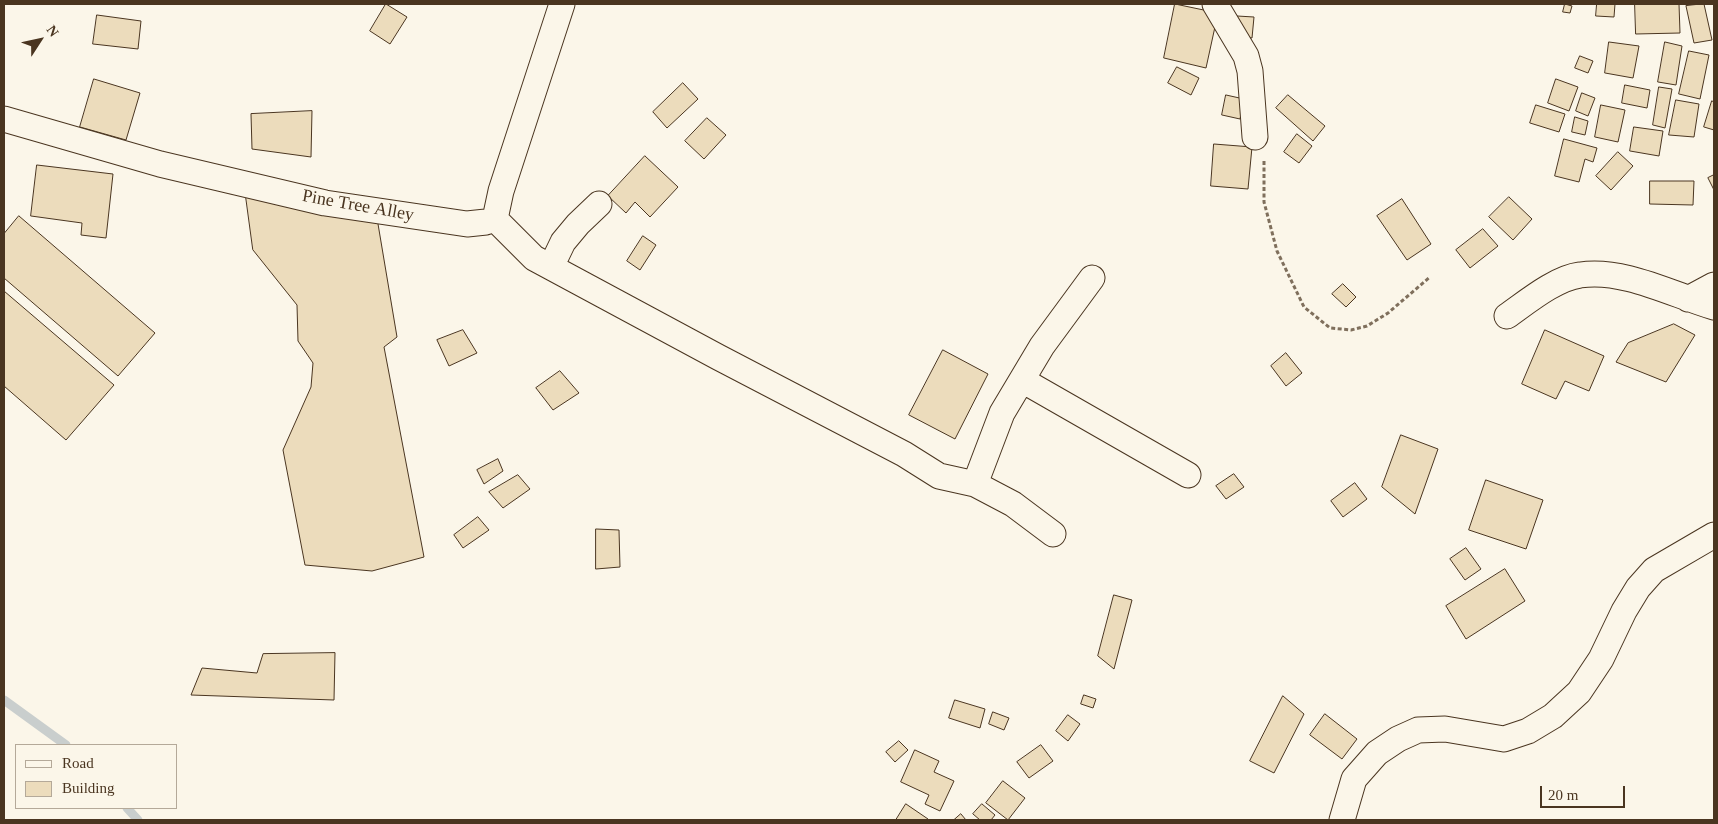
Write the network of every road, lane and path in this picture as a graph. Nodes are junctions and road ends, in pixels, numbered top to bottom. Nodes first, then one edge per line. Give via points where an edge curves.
1 (562, 4) edge
2 (1215, 4) edge
3 (4, 119) edge
4 (1256, 137) joint
5 (599, 204) dead end
6 (495, 219) junction
7 (552, 267) junction
8 (1430, 277) dead end
9 (1092, 278) dead end
10 (1714, 285) edge
11 (1688, 299) junction
12 (1714, 307) edge
13 (1506, 316) dead end
14 (1022, 380) junction
15 (1188, 475) dead end
16 (975, 484) junction
17 (1053, 534) dead end
18 (1714, 535) edge
19 (1342, 820) edge

1 - 6 street
2 - 4 street via 1246,56
3 - 6 street, Pine Tree Alley via 160,164 325,203 467,224
4 - 8 path via 1265,153 1264,202 1277,251 1304,307 1330,328 1351,330 1367,326
5 - 7 street via 563,242
6 - 7 street via 534,258
7 - 16 street via 904,454 939,476
9 - 14 street via 1042,346
10 - 11 street
11 - 12 street
11 - 13 street via 1612,275 1580,275 1552,285
14 - 15 street
14 - 16 street via 1002,413
16 - 17 street via 1013,504
18 - 19 street via 1654,570 1624,611 1601,659 1578,692 1553,716 1528,731 1504,739 1445,729 1418,730 1398,739 1377,752 1354,779

